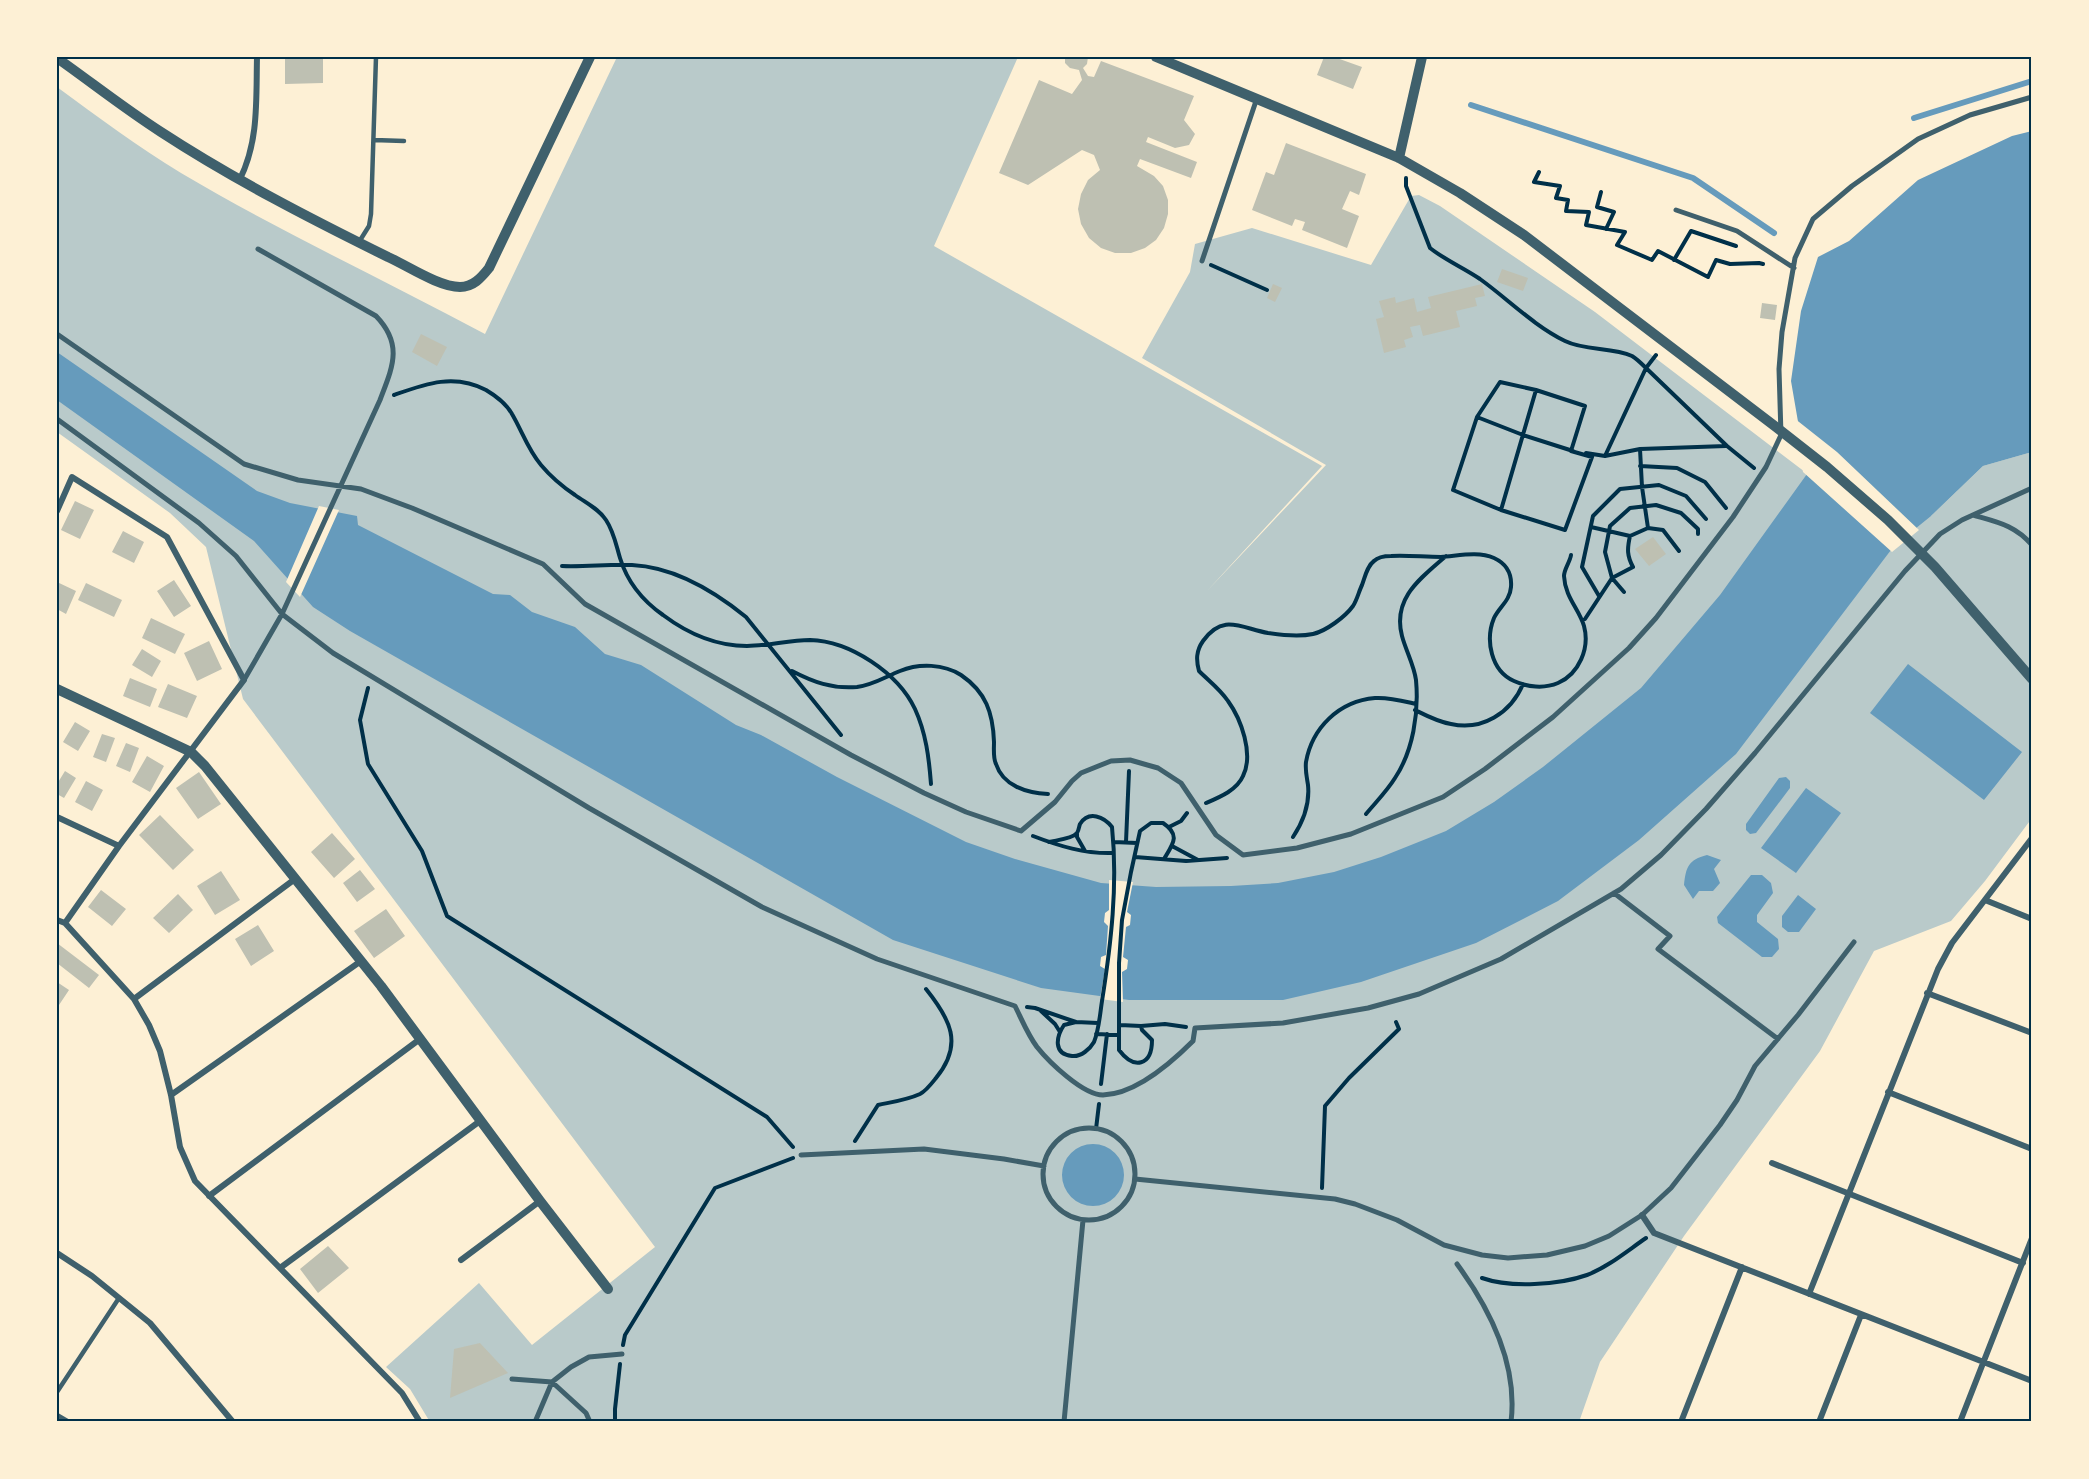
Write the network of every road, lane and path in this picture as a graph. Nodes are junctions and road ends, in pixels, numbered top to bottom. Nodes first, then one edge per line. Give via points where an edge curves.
1 (257, 57) edge
2 (376, 57) edge
3 (590, 57) edge
4 (1156, 57) edge
5 (1422, 57) edge
6 (57, 58) edge
7 (2032, 97) edge
8 (1257, 98) junction
9 (374, 140) junction
10 (404, 141) dead end
11 (1403, 160) junction
12 (1539, 172) dead end
13 (240, 179) junction
14 (1600, 192) dead end
15 (1676, 210) dead end
16 (1606, 229) junction
17 (359, 242) junction
18 (1742, 248) dead end
19 (258, 249) dead end
20 (1762, 254) dead end
21 (1674, 260) junction
22 (1202, 261) joint
23 (1759, 263) junction
24 (1794, 268) junction
25 (1792, 277) junction
26 (1267, 290) dead end
27 (57, 334) edge
28 (1656, 355) dead end
29 (1646, 368) junction
30 (1536, 390) junction
31 (380, 400) junction
32 (1477, 417) junction
33 (57, 419) edge
34 (1523, 435) junction
35 (1727, 446) junction
36 (1640, 449) junction
37 (1571, 451) junction
38 (1605, 456) junction
39 (1640, 466) junction
40 (1761, 474) junction
41 (340, 486) junction
42 (1642, 487) junction
43 (2032, 488) edge
44 (1645, 507) junction
45 (1501, 510) junction
46 (57, 511) edge
47 (1973, 515) junction
48 (1733, 517) junction
49 (1706, 519) dead end
50 (1591, 527) junction
51 (1648, 528) junction
52 (1609, 531) junction
53 (1698, 534) dead end
54 (1630, 536) junction
55 (2032, 545) edge
56 (1679, 551) dead end
57 (1571, 555) dead end
58 (1446, 556) junction
59 (543, 564) junction
60 (623, 565) junction
61 (1612, 578) junction
62 (1624, 592) dead end
63 (1599, 596) junction
64 (282, 614) junction
65 (1585, 619) dead end
66 (768, 644) junction
67 (788, 669) junction
68 (371, 676) junction
69 (890, 677) junction
70 (2032, 679) edge
71 (244, 680) junction
72 (1523, 684) junction
73 (57, 689) edge
74 (1416, 704) junction
75 (1415, 710) junction
76 (190, 752) junction
77 (855, 757) junction
78 (1130, 760) junction
79 (1062, 794) junction
80 (932, 797) junction
81 (1191, 797) junction
82 (1198, 807) junction
83 (57, 817) edge
84 (1169, 827) junction
85 (1021, 831) junction
86 (1077, 833) junction
87 (1351, 834) junction
88 (2032, 838) edge
89 (1049, 842) junction
90 (1114, 842) junction
91 (1126, 842) junction
92 (1137, 843) junction
93 (119, 846) junction
94 (1172, 846) junction
95 (1284, 850) junction
96 (1085, 852) junction
97 (1113, 853) junction
98 (1243, 855) junction
99 (1135, 857) junction
100 (1164, 859) junction
101 (1199, 861) junction
102 (295, 879) junction
103 (1614, 893) junction
104 (1985, 900) junction
105 (1113, 919) junction
106 (2032, 919) edge
107 (57, 920) edge
108 (1122, 920) junction
109 (65, 923) junction
110 (1854, 942) dead end
111 (361, 961) junction
112 (1108, 962) junction
113 (1119, 963) junction
114 (912, 972) junction
115 (1928, 993) junction
116 (134, 999) junction
117 (1076, 1022) junction
118 (1396, 1022) dead end
119 (1098, 1023) junction
120 (1120, 1025) junction
121 (1141, 1026) junction
122 (1195, 1028) junction
123 (1060, 1032) junction
124 (2032, 1033) edge
125 (1096, 1034) junction
126 (1107, 1034) junction
127 (1119, 1035) junction
128 (420, 1039) junction
129 (1778, 1039) junction
130 (1888, 1092) junction
131 (171, 1095) junction
132 (1100, 1095) junction
133 (480, 1121) junction
134 (1096, 1129) junction
135 (2032, 1149) edge
136 (849, 1152) junction
137 (801, 1155) junction
138 (1772, 1163) dead end
139 (1044, 1166) junction
140 (1135, 1179) junction
141 (1848, 1192) junction
142 (209, 1196) junction
143 (1322, 1198) junction
144 (540, 1201) junction
145 (1642, 1215) junction
146 (1083, 1220) junction
147 (1654, 1233) junction
148 (2032, 1238) edge
149 (57, 1252) edge
150 (461, 1260) dead end
151 (2023, 1263) junction
152 (1457, 1264) joint
153 (1742, 1267) junction
154 (280, 1268) junction
155 (608, 1289) dead end
156 (1809, 1294) junction
157 (119, 1298) junction
158 (1861, 1315) junction
159 (625, 1335) dead end
160 (622, 1354) dead end
161 (1984, 1362) junction
162 (619, 1373) dead end
163 (512, 1379) dead end
164 (2032, 1381) edge
165 (552, 1382) junction
166 (57, 1392) edge
167 (57, 1415) edge
168 (69, 1422) edge
169 (233, 1422) edge
170 (420, 1422) edge
171 (535, 1422) edge
172 (590, 1422) edge
173 (615, 1422) edge
174 (1064, 1422) edge
175 (1511, 1422) edge
176 (1681, 1422) edge
177 (1819, 1422) edge
178 (1960, 1422) edge

1 - 13 street via 255,130 252,151
2 - 9 lane
3 - 17 street via 481,279 461,287 443,283
4 - 8 street
5 - 11 street
6 - 13 street via 160,132
7 - 24 street via 1970,115 1918,140 1869,174 1813,219
8 - 11 street
8 - 22 street
9 - 10 lane
9 - 17 lane via 371,213 369,226
11 - 29 path via 1406,186 1430,248 1471,272 1518,311 1568,343 1633,356
11 - 70 street via 1524,235 1827,467 1935,567
12 - 16 path via 1534,182 1560,186 1557,198 1568,200 1566,211 1588,212 1586,225
13 - 17 street
14 - 16 path via 1597,207 1614,212
15 - 24 street via 1737,231
16 - 21 path via 1625,232 1617,245 1652,260 1658,251
18 - 21 path via 1691,231
19 - 31 street via 369,311 383,323 392,339 394,356
20 - 23 path
21 - 23 path via 1708,277 1716,260 1730,264
22 - 26 path
23 - 25 path
24 - 25 street
25 - 40 street via 1779,369 1781,435
27 - 41 street via 244,464 298,480
28 - 29 path
29 - 35 path
29 - 38 path
30 - 32 path via 1500,382
30 - 34 path
30 - 37 path via 1585,406
31 - 41 street
31 - 60 path via 449,381 478,386 492,394 511,412 541,465 605,517
32 - 34 path
32 - 45 path via 1453,490
33 - 64 street via 206,530 236,556
34 - 37 path
34 - 45 path
35 - 36 path
35 - 40 path
36 - 38 path
36 - 39 path
37 - 38 path
37 - 45 path via 1592,457 1565,530
39 - 42 path
39 - 48 path via 1677,468 1705,482
40 - 48 street
41 - 59 street via 361,489 412,508
41 - 64 street
42 - 44 path
42 - 49 path via 1659,485 1686,496
42 - 50 path via 1620,489 1593,516
43 - 47 street
44 - 51 path
44 - 52 path via 1630,508
44 - 53 path via 1656,505 1681,513 1698,529
46 - 71 street via 72,477 166,537
47 - 55 street via 2022,533
47 - 103 street via 1940,534 1706,809 1661,855
48 - 87 street via 1643,633 1553,717 1443,797
50 - 52 path
50 - 63 path via 1582,567
51 - 54 path
51 - 56 path via 1663,531
52 - 54 path
52 - 61 path via 1605,552
54 - 61 path via 1627,548 1633,567
57 - 72 path via 1564,573 1572,604 1584,626 1581,661 1575,671 1557,684
58 - 72 path via 1494,558 1509,571 1509,598 1491,627 1491,650 1504,675
58 - 74 path via 1414,584 1402,611 1401,632 1416,679
58 - 82 path via 1376,559 1353,605 1323,631 1266,633 1230,624 1211,630 1197,654 1199,671 1220,690 1236,714 1244,738 1246,765 1236,786
59 - 60 path
59 - 77 street via 585,603
60 - 66 path via 657,568 702,587 746,617
60 - 66 path via 645,600 694,634 746,646
61 - 62 path
61 - 63 path
63 - 65 path
64 - 68 street
64 - 71 street
66 - 67 path
66 - 69 path via 811,640 832,644 853,650
67 - 69 path via 839,687 870,684
67 - 77 path via 834,724
68 - 114 street via 762,907
68 - 137 path via 360,720 368,764 422,851 447,916 767,1117
69 - 79 path via 913,667 929,666 945,668 969,680 991,712 996,765 1002,774 1023,790
69 - 80 path via 914,707 927,750
71 - 76 street
72 - 75 path via 1510,706 1491,720 1464,726
73 - 76 street
74 - 75 path
74 - 95 path via 1385,698 1357,702 1319,727 1306,764 1305,817
75 - 87 path via 1410,746 1396,777
76 - 93 street
76 - 102 street
77 - 80 street
78 - 79 street via 1111,761 1089,769 1072,780
78 - 81 street via 1165,771
78 - 91 path
79 - 85 street
80 - 85 street
81 - 82 street
81 - 84 path via 1184,819
82 - 98 street via 1216,835
83 - 93 street
84 - 92 path via 1151,823 1140,831
84 - 94 path via 1175,837
85 - 89 path
86 - 89 path
86 - 90 path via 1082,821 1095,816 1112,828
86 - 96 path
87 - 95 street
88 - 104 street
89 - 96 path
90 - 91 path
90 - 97 path
91 - 92 path
92 - 99 path
93 - 109 street
94 - 100 path
94 - 101 path
95 - 98 street
96 - 97 path
97 - 105 path
98 - 101 path
99 - 100 path
99 - 108 path
100 - 101 path
102 - 111 street
102 - 116 street
103 - 122 street via 1502,959 1419,994 1368,1008 1283,1023
103 - 129 street via 1670,936 1658,950
104 - 106 street
104 - 115 street via 1952,943
105 - 108 path
105 - 112 path
107 - 109 street
108 - 113 path
109 - 116 street
110 - 129 street
111 - 128 street
111 - 131 street
112 - 113 path
112 - 119 path
113 - 120 path
114 - 132 street via 1015,1006 1036,1046 1049,1061 1078,1085
114 - 136 path via 944,1011 950,1027 949,1056 941,1072 921,1093 879,1105
115 - 124 street
115 - 130 street
116 - 131 street via 160,1051
117 - 119 path
117 - 123 path via 1064,1025
117 - 123 path via 1035,1008
118 - 143 path via 1399,1029 1325,1106
119 - 125 path
120 - 121 path
120 - 127 path
121 - 122 path
121 - 127 path via 1152,1040 1150,1057 1145,1061 1132,1062 1124,1057 1119,1050
122 - 132 street via 1193,1041 1161,1070 1116,1093
123 - 125 path via 1059,1047 1070,1056 1084,1053
125 - 126 path
126 - 127 path
126 - 132 path
128 - 133 street
128 - 142 street
129 - 145 street via 1755,1066 1737,1100 1684,1172
130 - 135 street
130 - 141 street
131 - 142 street via 180,1147 195,1181
132 - 134 path
133 - 144 street
133 - 154 street
134 - 139 street via 1077,1130 1062,1138 1050,1150
134 - 140 street via 1116,1137 1127,1149 1134,1163
136 - 137 street
136 - 139 street via 924,1149
137 - 159 path via 715,1188
138 - 141 street
139 - 146 street via 1050,1198 1068,1215
140 - 143 street
140 - 146 street via 1121,1208 1100,1219
141 - 151 street
141 - 156 street
142 - 154 street
143 - 145 street via 1397,1220 1456,1249 1508,1258 1547,1256 1585,1246
144 - 150 street
144 - 155 street
145 - 147 street
146 - 174 street
147 - 152 path via 1587,1275 1563,1280 1498,1282
147 - 153 street
148 - 151 street
149 - 157 street
151 - 161 street
152 - 175 street via 1482,1300 1500,1340 1512,1394
153 - 156 street
153 - 176 street
154 - 170 street via 402,1393
156 - 158 street
157 - 166 lane
157 - 169 street via 150,1323
158 - 161 street
158 - 177 street
160 - 165 street via 589,1357
161 - 164 street
161 - 178 street
162 - 173 path
163 - 165 street
165 - 171 street
165 - 172 street via 586,1413
167 - 168 lane

